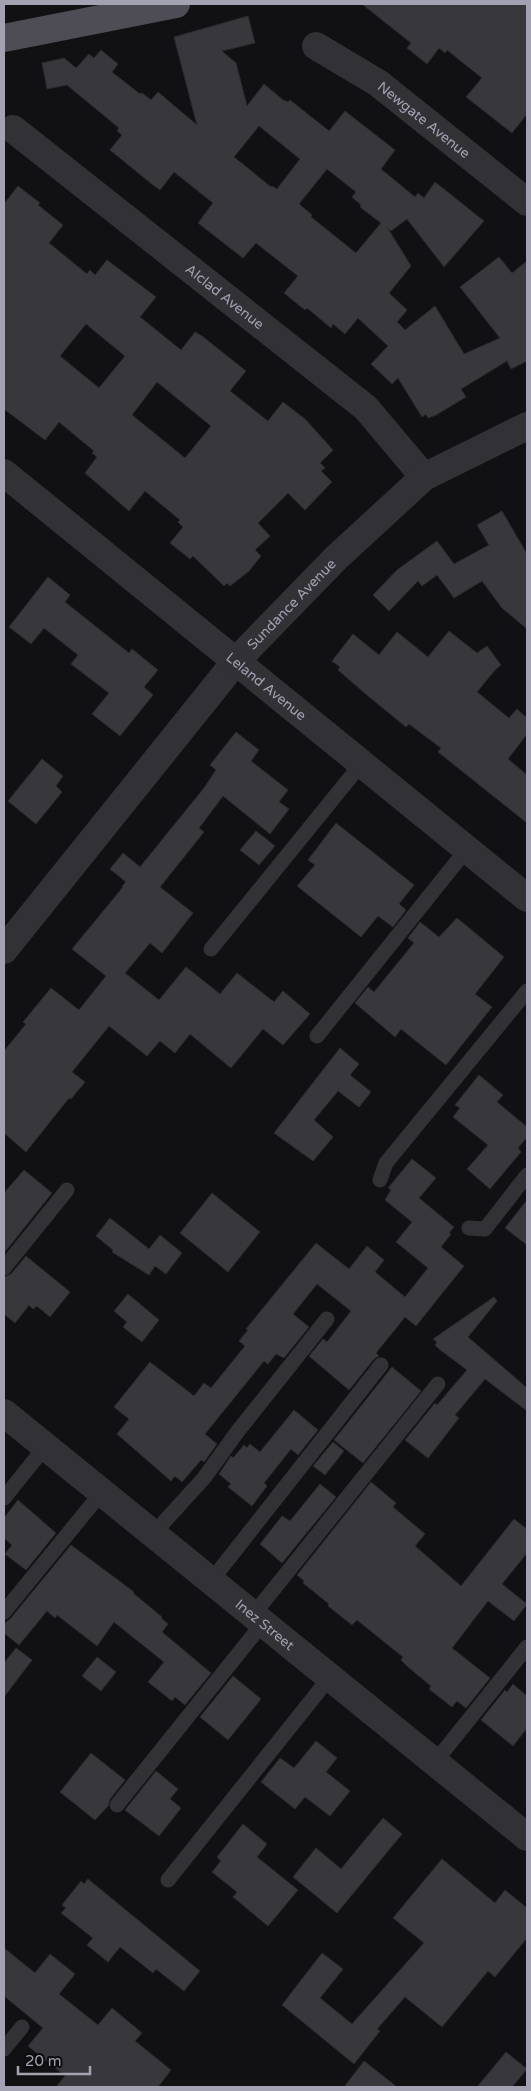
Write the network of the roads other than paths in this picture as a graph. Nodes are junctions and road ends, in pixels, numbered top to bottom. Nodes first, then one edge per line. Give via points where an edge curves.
1 (176, 4) edge
2 (4, 38) edge
3 (316, 46) dead end
4 (13, 129) dead end
5 (527, 202) edge
6 (527, 426) edge
7 (4, 473) edge
8 (424, 477) junction
9 (236, 662) junction
10 (362, 764) junction
11 (467, 849) junction
12 (527, 898) edge
13 (211, 949) dead end
14 (4, 950) edge
15 (527, 991) edge
16 (317, 1036) dead end
17 (527, 1175) edge
18 (380, 1180) dead end
19 (67, 1190) dead end
20 (469, 1228) dead end
21 (4, 1268) edge
22 (328, 1319) dead end
23 (381, 1365) dead end
24 (438, 1384) dead end
25 (4, 1413) edge
26 (45, 1447) junction
27 (102, 1492) junction
28 (4, 1498) edge
29 (153, 1534) junction
30 (211, 1581) junction
31 (4, 1612) edge
32 (258, 1619) junction
33 (527, 1647) edge
34 (330, 1677) junction
35 (435, 1762) junction
36 (117, 1804) dead end
37 (527, 1837) edge
38 (168, 1880) dead end
39 (22, 2026) dead end
40 (4, 2049) edge

1 - 2 main road
3 - 5 street, Newgate Avenue via 378,83
4 - 8 street, Alclad Avenue via 366,408
6 - 8 street, Sundance Avenue
7 - 9 street, Leland Avenue
8 - 9 street, Sundance Avenue via 336,558
9 - 10 street, Leland Avenue
9 - 14 street, Sundance Avenue
10 - 11 street, Leland Avenue
10 - 13 lane
11 - 12 street, Leland Avenue
11 - 16 lane
15 - 18 lane via 386,1163
17 - 20 lane via 485,1229
19 - 21 lane
22 - 29 lane via 204,1478
23 - 30 lane
24 - 32 lane
25 - 26 street, Inez Street
26 - 27 street, Inez Street
26 - 28 lane
27 - 29 street, Inez Street
27 - 31 lane
29 - 30 street, Inez Street
30 - 32 street, Inez Street
32 - 34 street, Inez Street
32 - 36 lane
33 - 35 lane
34 - 35 street, Inez Street
34 - 38 lane
35 - 37 street, Inez Street
39 - 40 lane

